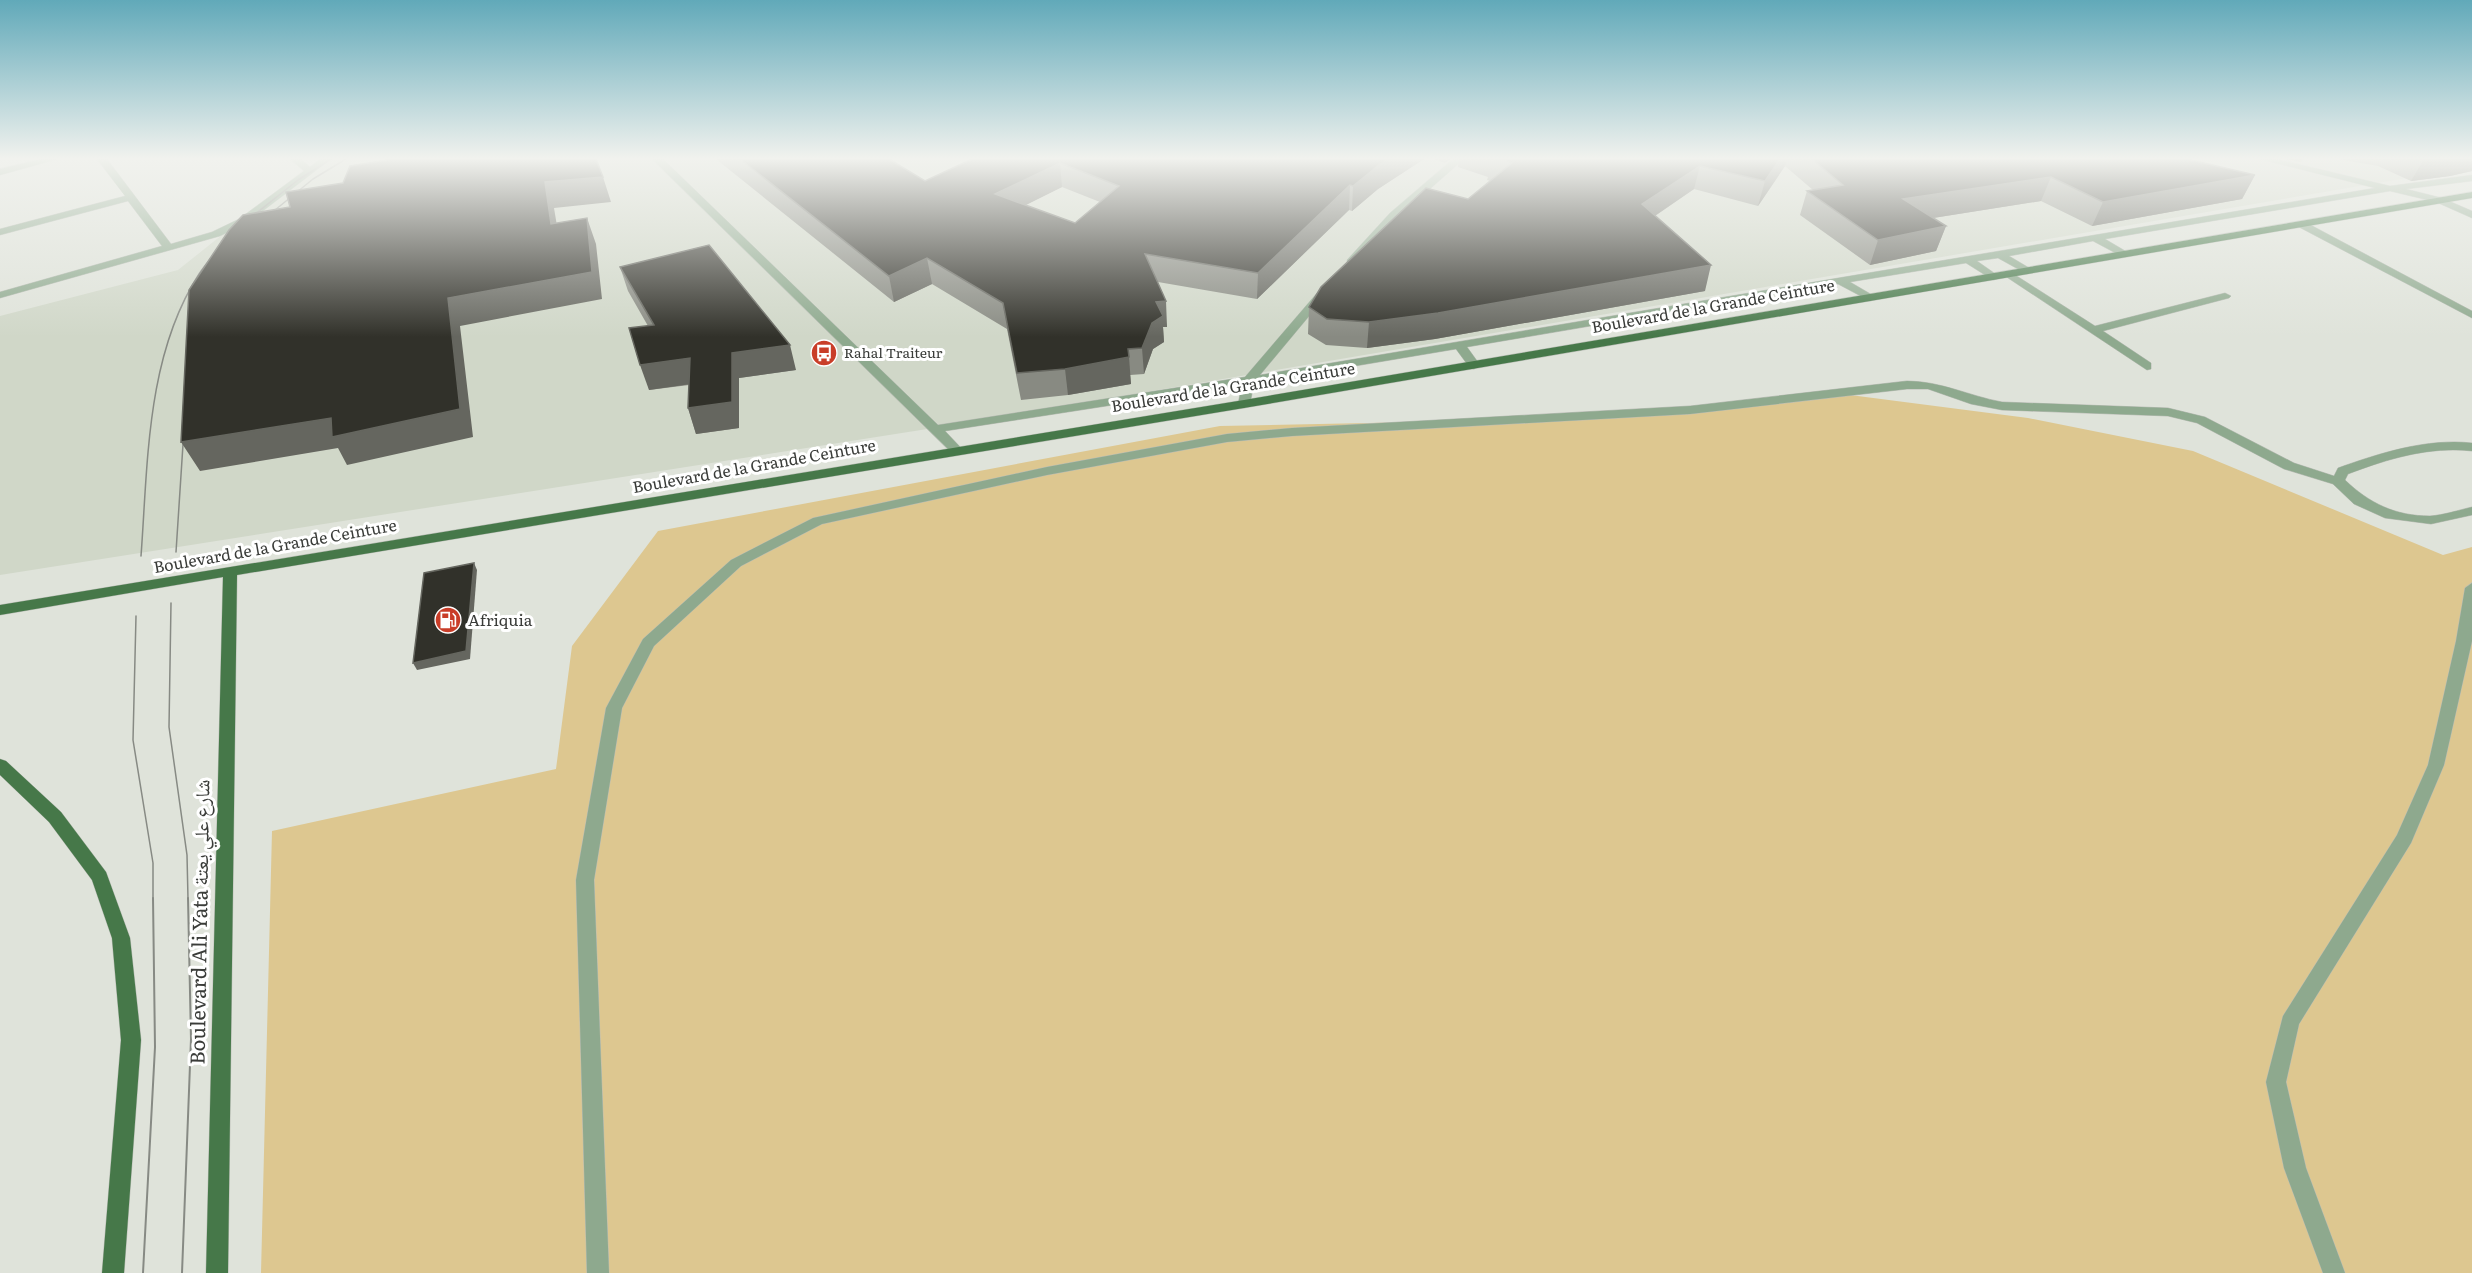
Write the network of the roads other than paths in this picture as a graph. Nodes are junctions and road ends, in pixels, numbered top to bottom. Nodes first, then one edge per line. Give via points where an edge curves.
1 (51, 218) edge
2 (147, 218) edge
3 (246, 218) edge
4 (719, 218) edge
5 (1391, 218) edge
6 (2211, 218) edge
7 (2333, 218) edge
8 (2301, 224) junction
9 (0, 232) edge
10 (2095, 238) junction
11 (168, 247) junction
12 (2123, 254) junction
13 (2001, 255) junction
14 (1969, 260) junction
15 (2027, 271) junction
16 (2009, 274) junction
17 (1993, 277) junction
18 (1840, 281) junction
19 (0, 295) edge
20 (2225, 296) dead end
21 (1870, 298) junction
22 (2472, 315) edge
23 (2094, 330) junction
24 (1459, 344) junction
25 (1474, 365) junction
26 (2147, 366) dead end
27 (1249, 380) junction
28 (1244, 404) junction
29 (938, 429) junction
30 (2472, 447) edge
31 (957, 450) junction
32 (2338, 481) junction
33 (2472, 511) edge
34 (230, 572) junction
35 (2472, 588) edge
36 (0, 610) edge
37 (0, 765) edge
38 (113, 1273) edge
39 (217, 1273) edge
40 (598, 1273) edge
41 (2334, 1273) edge

1 - 9 street
2 - 11 street
3 - 11 street via 216,234
4 - 29 street
5 - 27 street
6 - 10 street
7 - 8 main road, Boulevard de la Grande Ceinture
8 - 12 main road, Boulevard de la Grande Ceinture
8 - 22 street
10 - 12 street
10 - 13 street
11 - 19 street
12 - 15 main road, Boulevard de la Grande Ceinture
13 - 14 street
13 - 15 street
14 - 17 street
14 - 18 street
15 - 16 main road, Boulevard de la Grande Ceinture
16 - 17 main road, Boulevard de la Grande Ceinture
16 - 23 street
17 - 21 main road, Boulevard de la Grande Ceinture
18 - 21 street
18 - 24 street
20 - 23 street
21 - 25 main road, Boulevard de la Grande Ceinture
23 - 26 street
24 - 25 street
24 - 27 street
25 - 28 main road, Boulevard de la Grande Ceinture
27 - 28 street
27 - 29 street
28 - 31 main road, Boulevard de la Grande Ceinture
29 - 31 street
30 - 32 street via 2432,448 2365,462 2343,471
31 - 34 main road, Boulevard de la Grande Ceinture
32 - 33 street via 2360,501 2390,515 2431,520
32 - 40 street via 2289,466 2201,420 2168,412 2002,406 1929,385 1907,385 1690,410 1227,438 1047,471 818,521 736,563 648,643 614,708 585,880
34 - 36 main road, Boulevard de la Grande Ceinture
34 - 39 main road, Boulevard Ali Yata شارع علي يعتة
35 - 41 street via 2436,765 2405,838 2290,1022 2276,1083 2295,1168
37 - 38 main road via 55,817 100,877 121,938 131,1040

